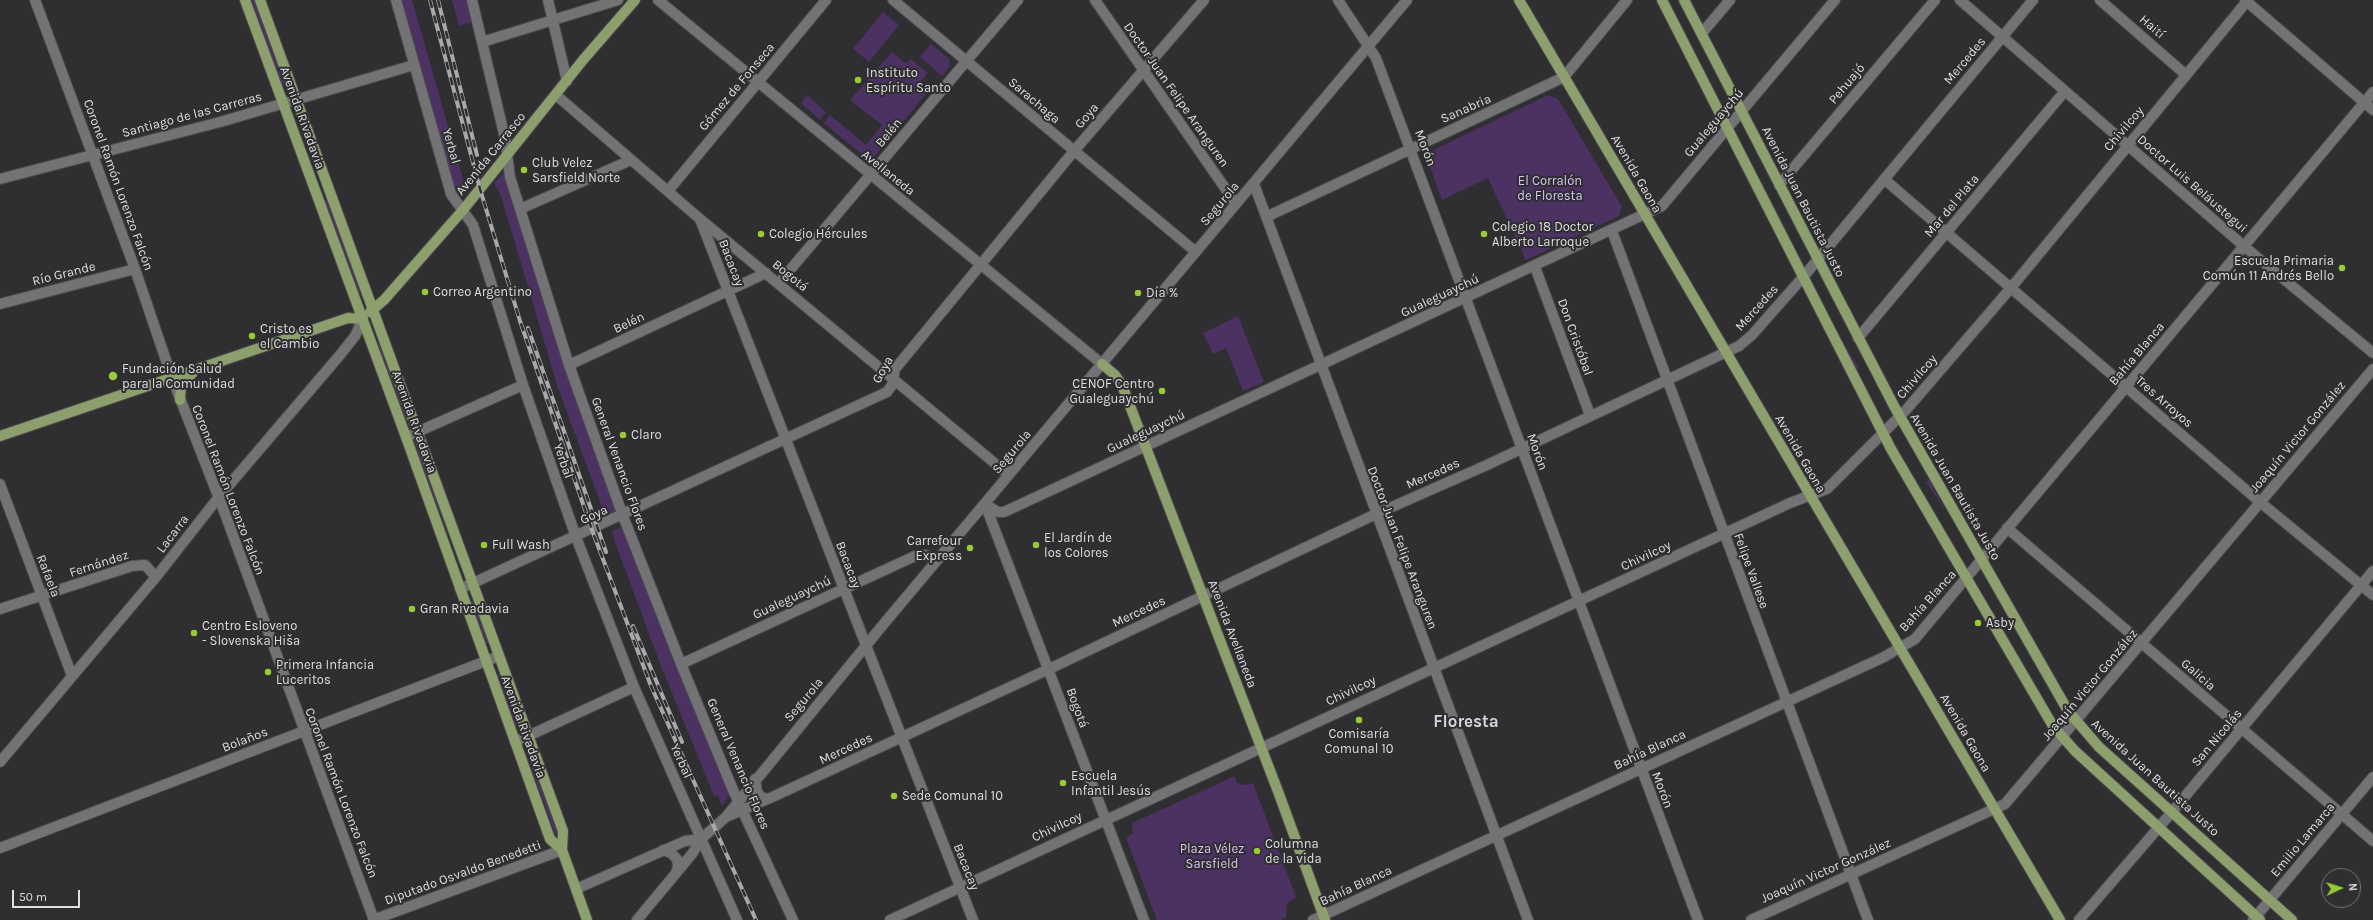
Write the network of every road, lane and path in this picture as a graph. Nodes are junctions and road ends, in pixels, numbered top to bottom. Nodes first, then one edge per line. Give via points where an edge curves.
1 (35, 0) edge
2 (245, 0) edge
3 (260, 0) edge
4 (396, 0) edge
5 (472, 0) edge
6 (548, 0) edge
7 (618, 0) edge
8 (635, 0) edge
9 (658, 0) edge
10 (826, 0) edge
11 (893, 0) edge
12 (1018, 0) edge
13 (1095, 0) edge
14 (1204, 0) edge
15 (1338, 0) edge
16 (1407, 0) edge
17 (1519, 0) edge
18 (1627, 0) edge
19 (1662, 0) edge
20 (1684, 0) edge
21 (1730, 0) edge
22 (1835, 0) edge
23 (1935, 0) edge
24 (1960, 0) edge
25 (2033, 0) edge
26 (2100, 0) edge
27 (2247, 1) edge
28 (553, 19) junction
29 (1702, 33) junction
30 (2002, 37) junction
31 (482, 42) junction
32 (1369, 45) junction
33 (967, 61) junction
34 (414, 65) junction
35 (1143, 70) junction
36 (2186, 75) junction
37 (1564, 77) junction
38 (567, 81) junction
39 (759, 82) junction
40 (2065, 91) junction
41 (2373, 92) edge
42 (556, 95) junction
43 (297, 100) junction
44 (2364, 102) junction
45 (283, 104) junction
46 (2373, 110) edge
47 (1741, 111) junction
48 (1727, 128) junction
49 (2128, 146) junction
50 (1411, 149) junction
51 (1074, 151) junction
52 (93, 155) junction
53 (507, 155) junction
54 (630, 160) junction
55 (870, 175) junction
56 (0, 179) edge
57 (1884, 179) junction
58 (1254, 184) junction
59 (1779, 185) junction
60 (668, 190) junction
61 (1236, 204) junction
62 (520, 209) junction
63 (463, 210) junction
64 (1646, 215) junction
65 (1266, 218) junction
66 (700, 219) junction
67 (1612, 231) junction
68 (1946, 233) junction
69 (2245, 247) junction
70 (1196, 252) junction
71 (1817, 259) junction
72 (981, 266) junction
73 (1535, 267) junction
74 (135, 269) junction
75 (766, 273) junction
76 (1804, 276) junction
77 (779, 283) junction
78 (2010, 289) junction
79 (728, 291) junction
80 (1467, 297) junction
81 (0, 304) edge
82 (373, 309) junction
83 (362, 319) junction
84 (1858, 338) junction
85 (2373, 352) edge
86 (1727, 353) junction
87 (1102, 364) junction
88 (570, 365) junction
89 (1320, 366) junction
90 (198, 367) junction
91 (2373, 369) edge
92 (172, 378) junction
93 (893, 379) junction
94 (1668, 380) junction
95 (523, 385) junction
96 (2127, 387) junction
97 (180, 400) junction
98 (1590, 415) junction
99 (1899, 417) junction
100 (418, 432) junction
101 (1883, 433) junction
102 (0, 436) edge
103 (406, 437) junction
104 (785, 440) junction
105 (1146, 447) junction
106 (1522, 448) junction
107 (1009, 475) junction
108 (0, 484) edge
109 (1810, 495) junction
110 (218, 498) junction
111 (2260, 502) junction
112 (985, 504) junction
113 (1376, 514) junction
114 (623, 516) junction
115 (2007, 528) junction
116 (1724, 534) junction
117 (576, 537) junction
118 (937, 560) junction
119 (1982, 560) junction
120 (2373, 571) edge
121 (156, 577) junction
122 (1968, 578) junction
123 (474, 583) junction
124 (2361, 585) junction
125 (460, 589) junction
126 (844, 589) junction
127 (2373, 595) edge
128 (42, 596) junction
129 (1203, 596) junction
130 (1579, 601) junction
131 (0, 609) edge
132 (2142, 643) junction
133 (866, 646) junction
134 (1900, 648) junction
135 (499, 656) junction
136 (486, 661) junction
137 (681, 664) junction
138 (1433, 667) junction
139 (1049, 670) junction
140 (72, 676) junction
141 (634, 687) junction
142 (1786, 702) junction
143 (2076, 722) junction
144 (2241, 729) junction
145 (304, 732) junction
146 (528, 735) junction
147 (901, 738) junction
148 (2062, 738) junction
149 (514, 742) junction
150 (1262, 748) junction
151 (0, 762) edge
152 (1640, 769) junction
153 (2373, 777) edge
154 (755, 779) junction
155 (768, 799) junction
156 (738, 800) junction
157 (743, 810) junction
158 (1995, 810) junction
159 (2172, 812) junction
160 (2341, 814) junction
161 (726, 817) junction
162 (1104, 820) junction
163 (2158, 828) junction
164 (1496, 835) junction
165 (701, 839) junction
166 (2373, 841) edge
167 (0, 848) edge
168 (562, 850) junction
169 (663, 850) junction
170 (676, 873) junction
171 (1850, 874) junction
172 (960, 888) junction
173 (576, 889) junction
174 (2270, 900) junction
175 (1324, 918) edge
176 (2256, 919) edge
177 (374, 920) edge
178 (587, 920) edge
179 (637, 920) edge
180 (737, 920) edge
181 (792, 920) edge
182 (890, 920) edge
183 (973, 920) edge
184 (1144, 920) edge
185 (1313, 920) edge
186 (1528, 920) edge
187 (1698, 920) edge
188 (1751, 920) edge
189 (1868, 920) edge
190 (2060, 920) edge
191 (2079, 920) edge
192 (2292, 920) edge

1 - 52 street, Coronel Ramón Lorenzo Falcón
2 - 45 main road, Avenida Rivadavia
3 - 43 main road, Avenida Rivadavia
4 - 34 street, Yerbal
5 - 31 street, General Venancio Flores
6 - 28 street
7 - 28 street
8 - 38 main road, Avenida Carrasco
9 - 39 street, Avellaneda
10 - 39 street, Gómez de Fonseca
11 - 33 street, Sarachaga
12 - 33 street, Belén
13 - 35 street, Doctor Juan Felipe Aranguren
14 - 35 street, Goya
15 - 32 street, Morón
16 - 32 street, Segurola
17 - 37 main road, Avenida Gaona
18 - 37 street, Sanabria
19 - 48 main road
20 - 29 main road, Avenida Juan Bautista Justo
21 - 29 street
22 - 47 street, Gualeguaychú
23 - 59 street, Pehuajó
24 - 30 street, Doctor Luis Beláustegui
25 - 30 street, Mercedes
26 - 36 street, Haití
27 - 36 street, Chivilcoy
27 - 44 street
28 - 31 street
28 - 38 street
29 - 47 main road, Avenida Juan Bautista Justo
30 - 40 street, Doctor Luis Beláustegui
30 - 57 street, Mercedes
31 - 53 street, General Venancio Flores
32 - 50 street, Morón
32 - 58 street, Segurola
33 - 51 street, Sarachaga
33 - 55 street, Belén
34 - 43 street, Santiago de las Carreras
34 - 63 street, Yerbal via 451,194
35 - 51 street, Goya
35 - 61 street, Doctor Juan Felipe Aranguren
36 - 49 street, Chivilcoy
37 - 50 street, Sanabria
37 - 64 main road, Avenida Gaona
38 - 42 main road, Avenida Carrasco
39 - 55 street, Avellaneda
39 - 60 street, Gómez de Fonseca
40 - 49 street, Doctor Luis Beláustegui
40 - 68 street, Mar del Plata
41 - 44 street, Bahía Blanca
42 - 53 main road, Avenida Carrasco
42 - 54 street, Bogotá
43 - 45 street, Santiago de las Carreras
43 - 82 main road, Avenida Rivadavia
44 - 46 street
44 - 69 street, Bahía Blanca
45 - 52 street, Santiago de las Carreras
45 - 83 main road, Avenida Rivadavia
47 - 48 street, Gualeguaychú
47 - 59 main road, Avenida Juan Bautista Justo
48 - 64 street, Gualeguaychú via 1662,206
48 - 76 main road
49 - 69 street, Doctor Luis Beláustegui
49 - 78 street, Chivilcoy
50 - 65 street, Sanabria
50 - 80 street, Morón
51 - 70 street, Sarachaga
51 - 72 street, Goya
52 - 56 street, Santiago de las Carreras
52 - 74 street, Coronel Ramón Lorenzo Falcón
53 - 62 street, General Venancio Flores
53 - 63 main road, Avenida Carrasco
54 - 60 street, Bogotá
54 - 62 street
55 - 72 street, Avellaneda
55 - 77 street, Belén
57 - 68 street, Tres Arroyos
57 - 71 street, Mercedes
58 - 61 street, Segurola
58 - 65 street, Doctor Juan Felipe Aranguren
59 - 71 main road, Avenida Juan Bautista Justo
60 - 66 street, Bogotá
61 - 70 street, Segurola
62 - 88 street, General Venancio Flores
63 - 82 main road, Avenida Carrasco
63 - 95 street, Yerbal via 474,225
64 - 67 street, Gualeguaychú
64 - 86 main road, Avenida Gaona
65 - 89 street, Doctor Juan Felipe Aranguren
66 - 75 street, Bogotá
66 - 79 street, Bacacay
67 - 73 street, Gualeguaychú
67 - 94 street, Felipe Vallese
68 - 78 street, Tres Arroyos
68 - 84 street, Mar del Plata
69 - 85 street, Doctor Luis Beláustegui
69 - 96 street, Bahía Blanca
70 - 87 street, Segurola
71 - 76 street, Mercedes
71 - 84 main road, Avenida Juan Bautista Justo
72 - 87 street, Avellaneda
72 - 93 street, Goya via 896,369
73 - 80 street, Gualeguaychú
73 - 98 street, Don Cristóbal
74 - 81 street, Río Grande
74 - 92 street, Coronel Ramón Lorenzo Falcón
75 - 77 street, Bogotá
75 - 79 street, Belén
76 - 86 street, Mercedes via 1752,335
76 - 101 main road
77 - 93 street, Bogotá
78 - 96 street, Tres Arroyos
78 - 99 street, Chivilcoy
79 - 88 street, Belén
79 - 104 street, Bacacay
80 - 89 street, Gualeguaychú
80 - 106 street, Morón
82 - 83 main road, Avenida Carrasco
82 - 100 main road, Avenida Rivadavia
83 - 90 main road via 348,318
83 - 103 main road, Avenida Rivadavia
83 - 110 street, Lacarra via 355,336 340,355
84 - 99 main road, Avenida Juan Bautista Justo
86 - 94 street, Mercedes
86 - 109 main road, Avenida Gaona
87 - 105 main road, Avenida Avellaneda via 1122,385
87 - 107 street, Segurola
88 - 114 street, General Venancio Flores
89 - 105 street, Gualeguaychú
89 - 113 street, Doctor Juan Felipe Aranguren
90 - 92 main road
90 - 97 main road via 181,386
91 - 111 street, Joaquín Victor González
92 - 97 street, Coronel Ramón Lorenzo Falcón
92 - 102 main road
93 - 104 street, Goya via 890,389 882,396
93 - 107 street, Bogotá
94 - 98 street, Mercedes
94 - 116 street, Felipe Vallese
95 - 100 street
95 - 117 street, Yerbal
96 - 111 street, Tres Arroyos
96 - 115 street, Bahía Blanca
97 - 110 street, Coronel Ramón Lorenzo Falcón
98 - 106 street, Mercedes
99 - 101 street, Chivilcoy
99 - 119 main road, Avenida Juan Bautista Justo
100 - 103 street
100 - 123 main road, Avenida Rivadavia
101 - 109 street, Chivilcoy via 1827,489
101 - 122 main road
103 - 125 main road, Avenida Rivadavia
104 - 114 street, Goya
104 - 126 street, Bacacay
105 - 112 street, Gualeguaychú via 1004,512 998,512
105 - 129 main road, Avenida Avellaneda
106 - 113 street, Mercedes
106 - 130 street, Morón
107 - 112 street, Segurola
108 - 128 street, Rafaela
109 - 116 street, Chivilcoy
109 - 134 main road, Avenida Gaona
110 - 121 street, Lacarra
110 - 145 street, Coronel Ramón Lorenzo Falcón
111 - 124 street, Tres Arroyos
111 - 132 street, Joaquín Victor González
112 - 118 street, Segurola
112 - 139 street, Bogotá
113 - 129 street, Mercedes
113 - 138 street, Doctor Juan Felipe Aranguren
114 - 117 street, Goya
114 - 137 street, General Venancio Flores
115 - 119 street, Bahía Blanca
115 - 132 street, Galicia
116 - 130 street, Chivilcoy
116 - 142 street, Felipe Vallese
117 - 123 street, Goya
117 - 141 street, Yerbal
118 - 126 street, Gualeguaychú via 925,555 915,556
118 - 133 street, Segurola
119 - 122 street, Bahía Blanca
119 - 143 main road, Avenida Juan Bautista Justo
120 - 124 street, San Nicolás
121 - 128 street, Fernández via 144,565 139,565
121 - 140 street, Lacarra
122 - 134 street, Bahía Blanca via 1915,639
122 - 148 main road via 2050,722
123 - 125 street, Goya
123 - 135 main road, Avenida Rivadavia
124 - 127 street, Tres Arroyos
124 - 144 street, San Nicolás
125 - 136 main road, Avenida Rivadavia
126 - 133 street, Bacacay
126 - 137 street, Gualeguaychú
128 - 131 street, Fernández
128 - 140 street, Rafaela
129 - 139 street, Mercedes
129 - 150 main road, Avenida Avellaneda
130 - 138 street, Chivilcoy
130 - 152 street, Morón
132 - 143 street, Joaquín Victor González
132 - 144 street, Galicia
133 - 147 street, Bacacay
133 - 154 street, Segurola
134 - 142 street, Bahía Blanca
134 - 158 main road, Avenida Gaona
135 - 136 street, Bolaños
135 - 146 main road, Avenida Rivadavia
136 - 145 street, Bolaños
136 - 149 main road, Avenida Rivadavia
137 - 156 street, General Venancio Flores
138 - 150 street, Chivilcoy
138 - 164 street, Doctor Juan Felipe Aranguren
139 - 147 street, Mercedes
139 - 162 street, Bogotá
140 - 151 street, Lacarra
141 - 146 street
141 - 165 street, Yerbal
142 - 152 street, Bahía Blanca
142 - 171 street, Felipe Vallese
143 - 148 street, Joaquín Victor González
143 - 159 main road, Avenida Juan Bautista Justo via 2099,747
144 - 159 street, San Nicolás
144 - 160 street, Galicia
145 - 167 street, Bolaños
145 - 177 street, Coronel Ramón Lorenzo Falcón
146 - 149 street
146 - 168 main road, Avenida Rivadavia via 563,831
147 - 155 street, Mercedes
147 - 172 street, Bacacay
148 - 158 street, Joaquín Victor González via 2010,799
148 - 163 main road
149 - 168 main road, Avenida Rivadavia via 550,839
150 - 162 street, Chivilcoy
150 - 175 main road, Avenida Avellaneda
152 - 164 street, Bahía Blanca
152 - 187 street, Morón
153 - 160 street, Emilio Lamarca
154 - 155 street via 757,792 761,797
154 - 156 street, Segurola
155 - 157 street, Mercedes
156 - 157 street, General Venancio Flores
156 - 161 street, Segurola
157 - 161 street, Mercedes
157 - 181 street, General Venancio Flores
158 - 171 street, Joaquín Victor González
158 - 190 main road, Avenida Gaona
159 - 163 street, San Nicolás
159 - 174 main road, Avenida Juan Bautista Justo
160 - 166 street, Galicia
160 - 174 street, Emilio Lamarca
161 - 165 street, Segurola
162 - 172 street, Chivilcoy
162 - 184 street, Bogotá
163 - 176 main road
163 - 191 street, San Nicolás
164 - 175 street, Bahía Blanca
164 - 186 street, Doctor Juan Felipe Aranguren
165 - 169 street via 685,841
165 - 170 street, Segurola
165 - 180 street, Yerbal
168 - 173 main road, Avenida Rivadavia
168 - 177 street, Diputado Osvaldo Benedetti
169 - 170 street via 672,853 677,859
169 - 173 street
170 - 179 street, Segurola
171 - 188 street, Joaquín Victor González
171 - 189 street, Felipe Vallese
172 - 182 street, Chivilcoy
172 - 183 street, Bacacay
173 - 178 main road, Avenida Rivadavia
174 - 176 street, Emilio Lamarca
174 - 192 main road, Avenida Juan Bautista Justo
175 - 185 street, Bahía Blanca

